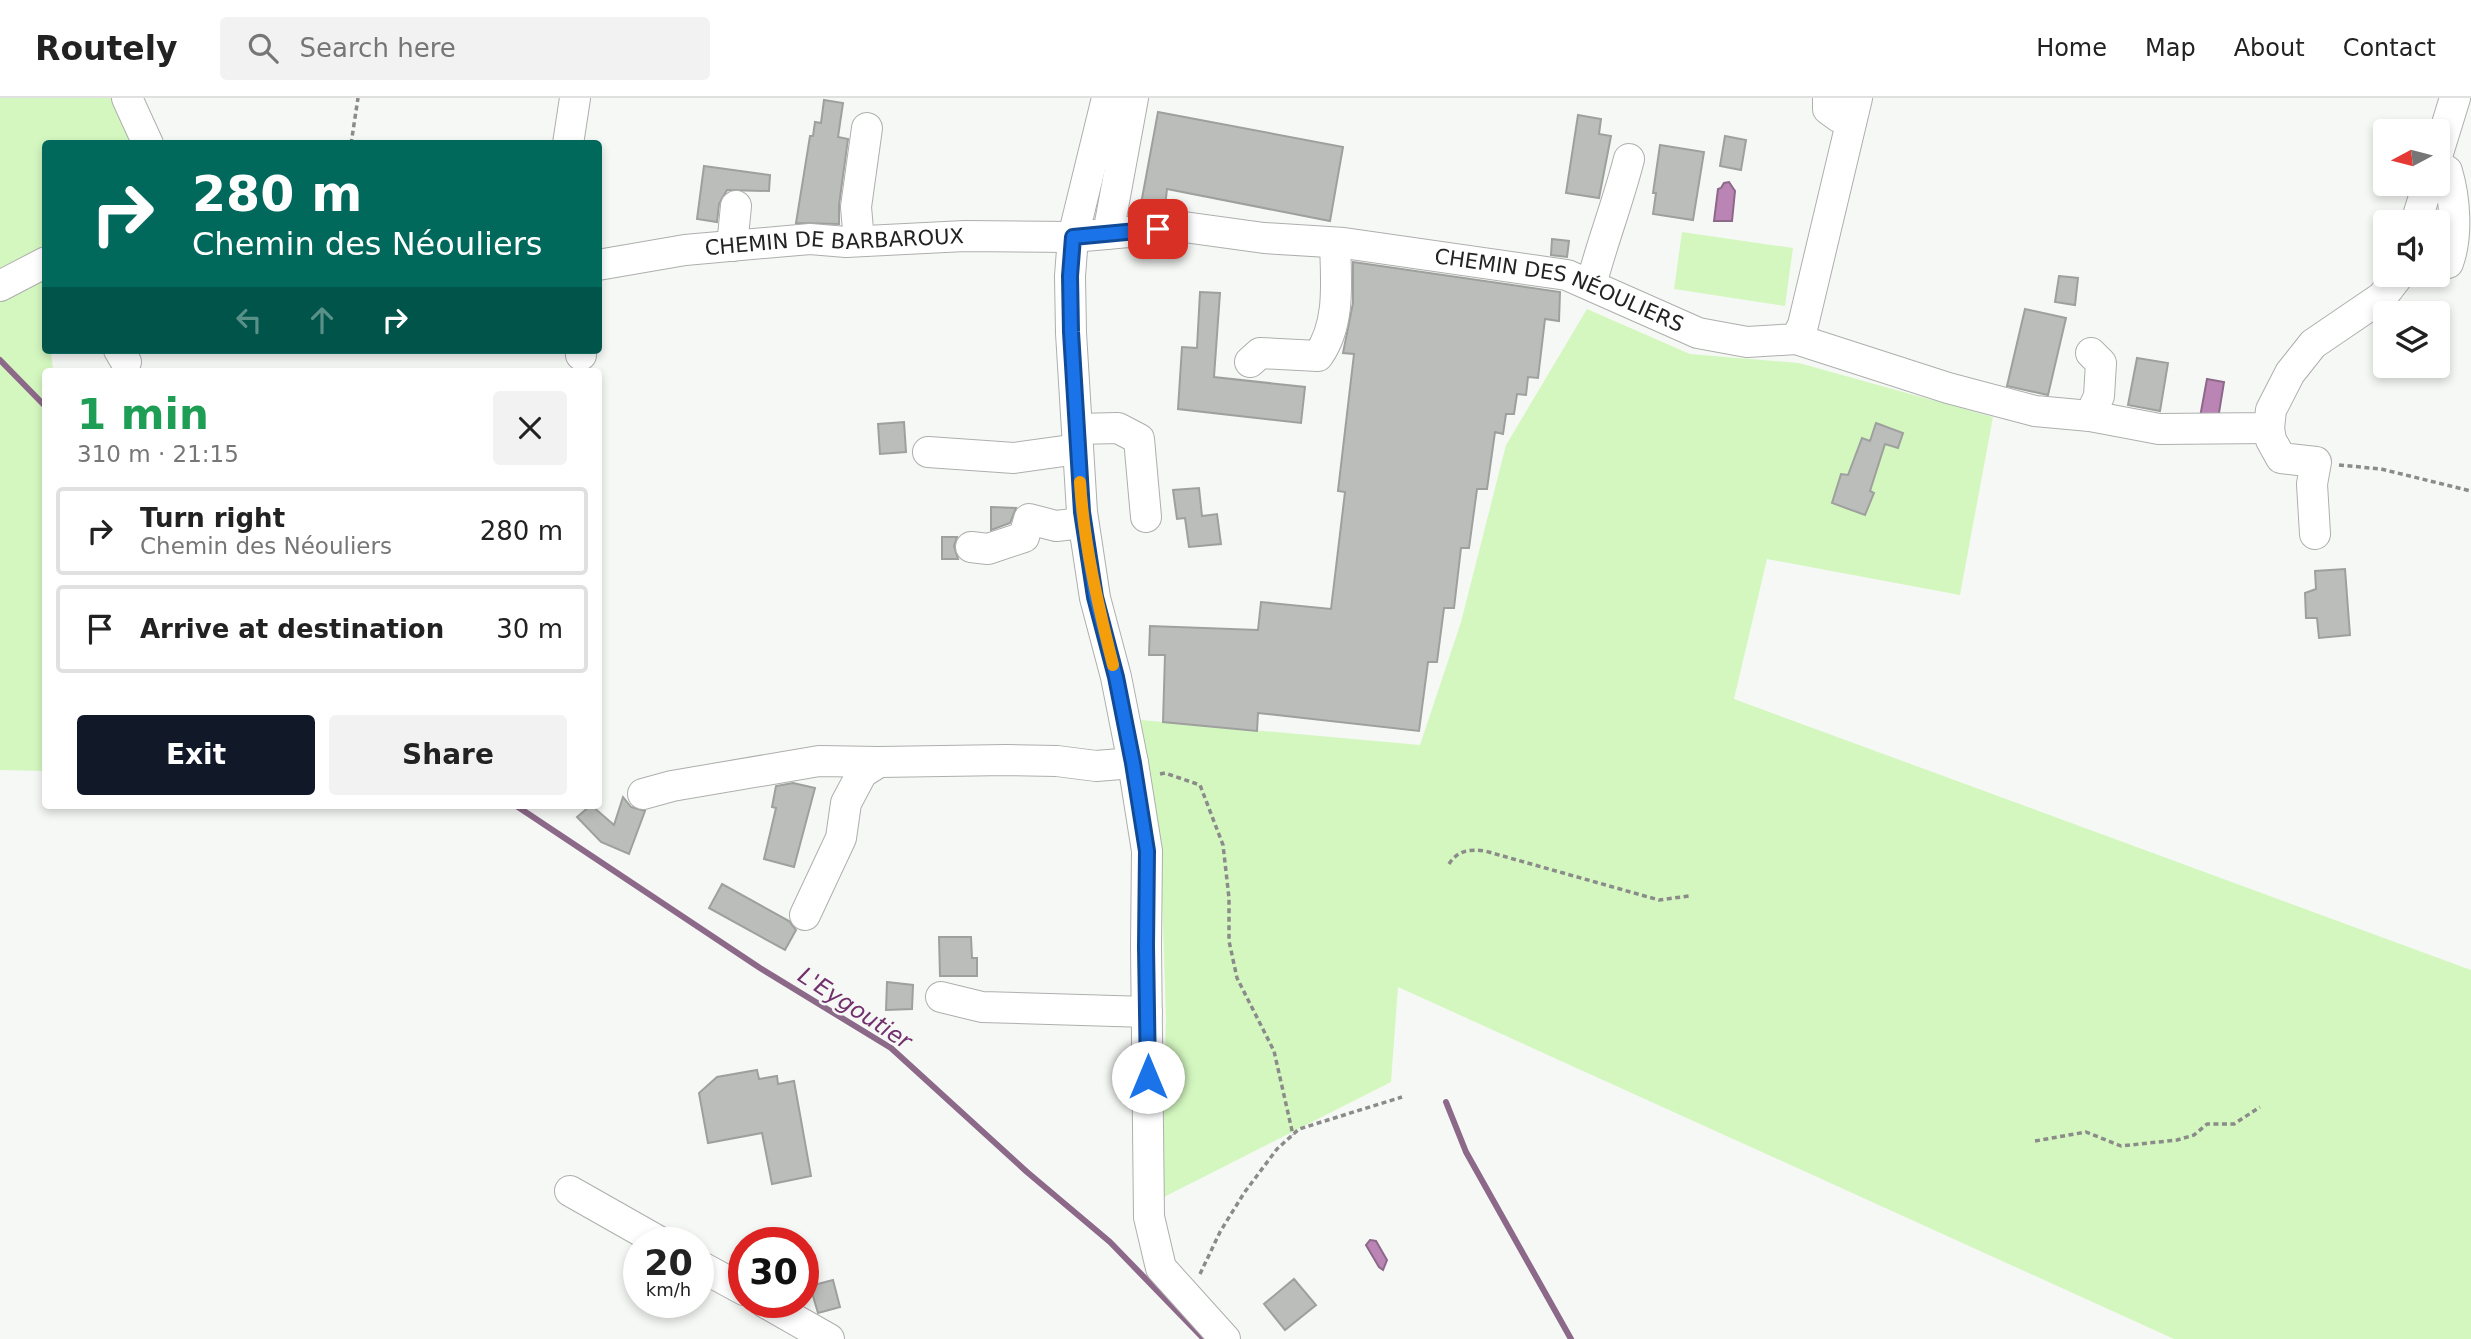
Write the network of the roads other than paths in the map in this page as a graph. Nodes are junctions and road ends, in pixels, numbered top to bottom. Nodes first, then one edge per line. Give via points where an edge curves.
1 (127, 98) edge
2 (575, 98) edge
3 (1107, 98) edge
4 (1133, 98) edge
5 (1828, 98) edge
6 (2455, 98) edge
7 (1854, 110) edge
8 (2449, 119) edge
9 (867, 128) dead end
10 (146, 140) edge
11 (569, 140) edge
12 (1629, 159) dead end
13 (2450, 181) edge
14 (736, 206) dead end
15 (1108, 234) junction
16 (1073, 237) junction
17 (859, 241) junction
18 (1335, 243) junction
19 (732, 246) junction
20 (2450, 257) edge
21 (42, 264) edge
22 (602, 264) edge
23 (1591, 285) junction
24 (0, 286) edge
25 (2390, 287) edge
26 (1796, 339) junction
27 (2091, 353) dead end
28 (1250, 362) dead end
29 (2090, 416) junction
30 (2269, 428) junction
31 (1077, 439) junction
32 (929, 452) dead end
33 (1146, 517) dead end
34 (1083, 523) junction
35 (2315, 534) dead end
36 (971, 547) dead end
37 (879, 762) junction
38 (1134, 770) junction
39 (643, 794) dead end
40 (805, 915) dead end
41 (941, 997) dead end
42 (1147, 1012) junction
43 (570, 1191) dead end
44 (634, 1227) edge
45 (792, 1318) edge
46 (829, 1339) edge
47 (1225, 1339) edge

1 - 10 street
2 - 11 street
3 - 16 street
4 - 15 street
5 - 7 street via 1828,109 1839,117
6 - 8 street
7 - 26 street via 1803,326
9 - 17 street via 856,207
12 - 23 street
13 - 20 street
14 - 19 street
15 - 16 street, CHEMIN DES NÉOULIERS
15 - 18 street, CHEMIN DES NÉOULIERS via 1184,227
16 - 17 street, CHEMIN DE BARBAROUX
16 - 31 street via 1070,310
17 - 19 street, CHEMIN DE BARBAROUX via 810,239
18 - 23 street, CHEMIN DES NÉOULIERS via 1533,269
18 - 28 street via 1335,314 1326,345 1318,356 1260,353
19 - 22 street, CHEMIN DE BARBAROUX
21 - 24 street
23 - 26 street, CHEMIN DES NÉOULIERS via 1698,333 1746,342
25 - 30 street via 2313,344 2290,373 2271,411
26 - 29 street via 2006,405
27 - 29 street via 2101,363 2099,396
29 - 30 street via 2159,429
30 - 35 street via 2281,458 2316,462 2312,484
31 - 32 street via 1014,458
31 - 33 street via 1118,428 1139,439
31 - 34 street
34 - 36 street via 1056,526 1029,519 1024,537 1014,542 988,550
34 - 38 street
37 - 38 street via 1056,761
37 - 39 street via 819,761
37 - 40 street via 862,773 846,803 841,838
38 - 42 street via 1147,851
41 - 42 street via 982,1007
42 - 47 street via 1149,1217 1161,1268
43 - 44 street
45 - 46 street

